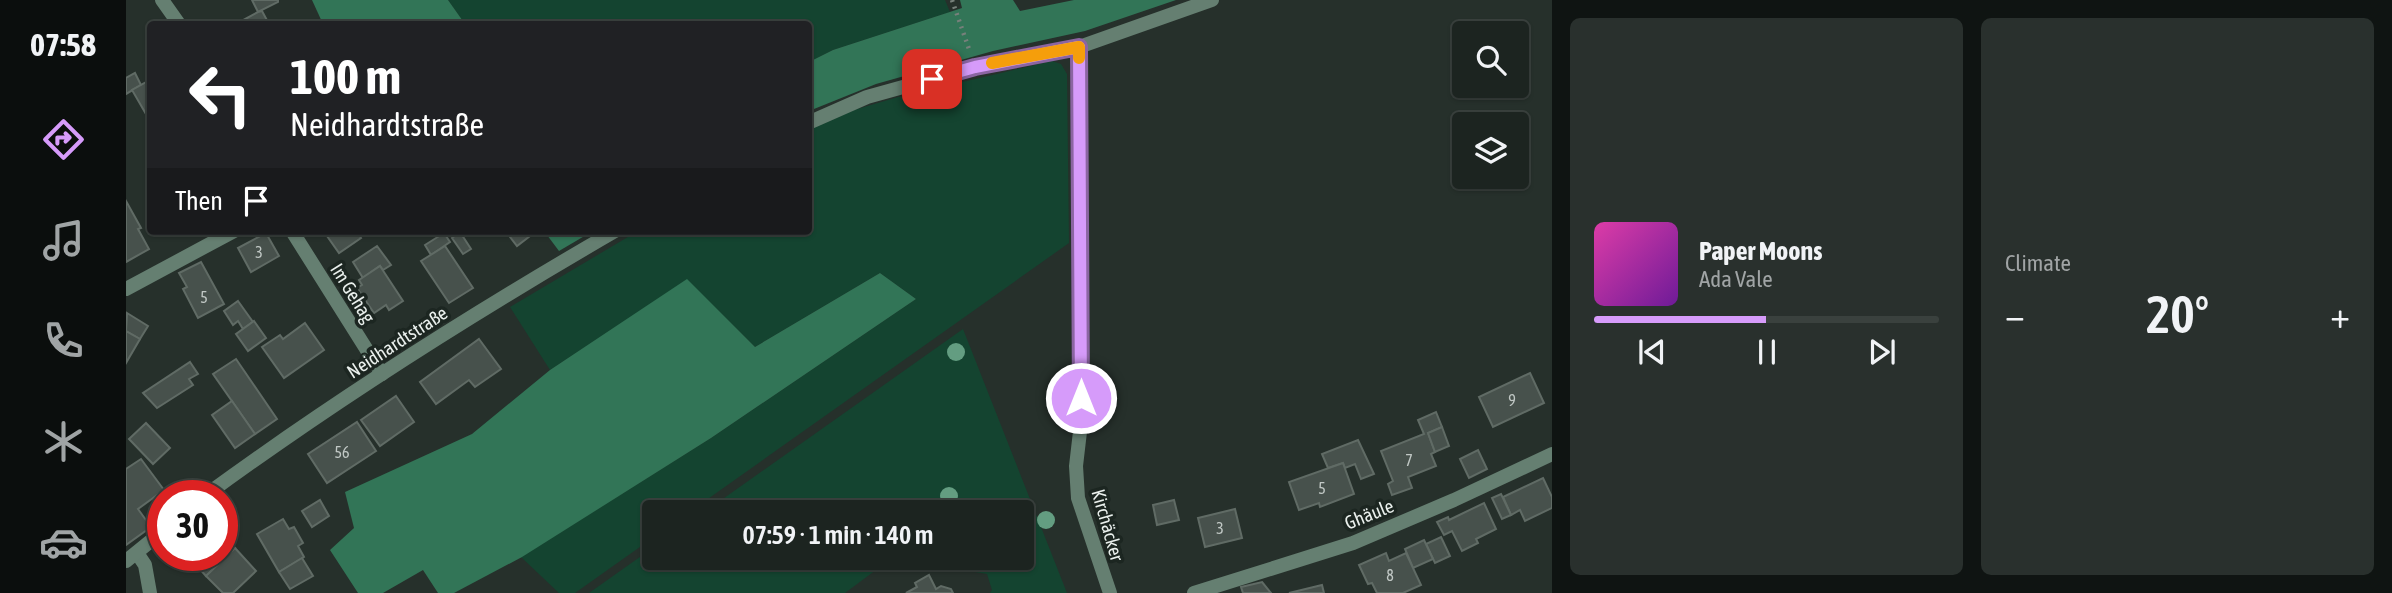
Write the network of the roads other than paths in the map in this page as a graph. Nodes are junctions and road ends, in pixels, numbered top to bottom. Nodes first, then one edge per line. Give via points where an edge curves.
1 (162, 0) edge
2 (1212, 0) edge
3 (177, 21) edge
4 (1079, 47) junction
5 (812, 121) edge
6 (227, 235) edge
7 (295, 235) edge
8 (608, 235) edge
9 (126, 289) edge
10 (382, 374) junction
11 (1552, 454) edge
12 (227, 480) edge
13 (147, 544) edge
14 (131, 557) edge
15 (150, 593) edge
16 (1110, 593) edge
17 (1194, 593) edge

1 - 3 street
2 - 4 street
4 - 5 street via 975,67 867,97
4 - 16 street, Kirchäcker via 1081,423 1076,477 1078,498
6 - 9 street
7 - 10 street, Im Gehag
8 - 10 street, Neidhardtstraße
10 - 12 street, Neidhardtstraße
11 - 17 street, Ghäule via 1353,543
13 - 14 street
14 - 15 street via 145,565

